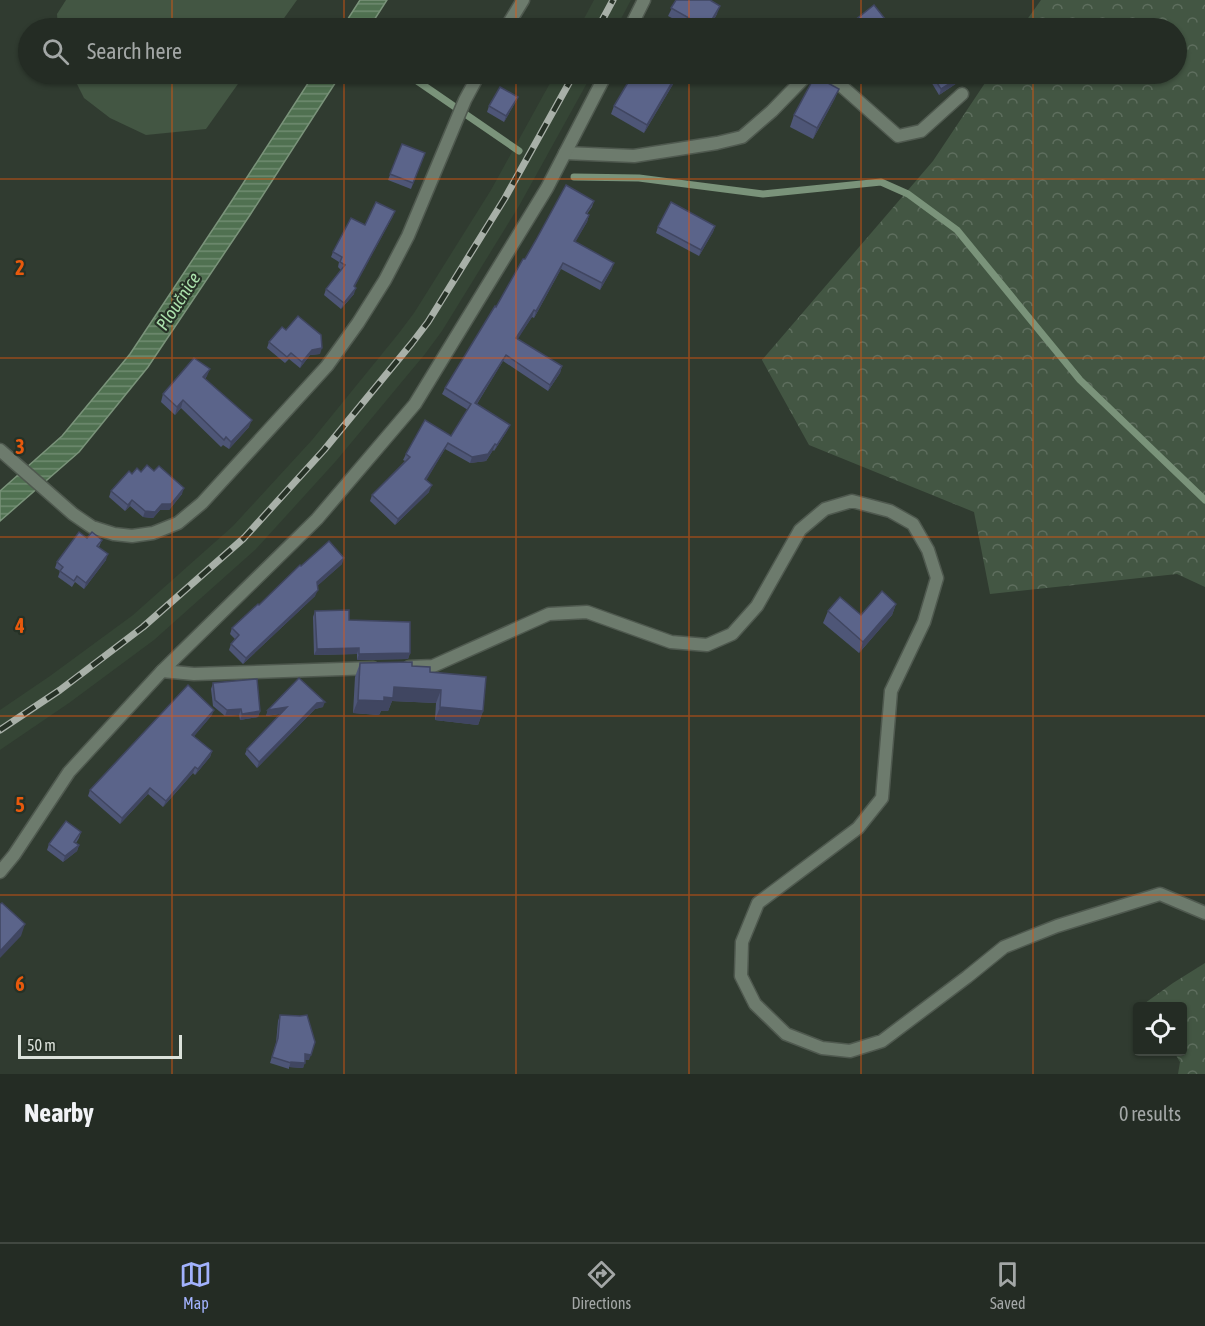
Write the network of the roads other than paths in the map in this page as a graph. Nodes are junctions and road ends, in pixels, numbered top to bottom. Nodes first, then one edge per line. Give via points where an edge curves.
1 (523, 0) edge
2 (644, 0) edge
3 (512, 18) edge
4 (635, 18) edge
5 (473, 84) edge
6 (601, 84) edge
7 (798, 84) edge
8 (839, 84) edge
9 (962, 94) dead end
10 (565, 153) junction
11 (0, 450) edge
12 (162, 671) junction
13 (0, 872) edge
14 (1205, 913) edge

1 - 3 street
2 - 4 street
5 - 11 street via 408,236 358,323 327,366 202,503 178,523 132,537 92,527
6 - 10 street
7 - 10 street via 742,137 634,156
8 - 9 street via 898,136 921,131
10 - 12 street via 415,404 317,519
12 - 13 street via 69,771
12 - 14 street via 194,674 433,666 549,614 587,612 670,642 706,645 732,634 757,606 800,530 825,509 852,501 890,511 913,524 928,549 936,578 924,622 891,691 882,798 858,828 759,903 742,942 741,976 755,1004 786,1034 822,1048 850,1051 882,1041 1004,947 1057,926 1160,894

